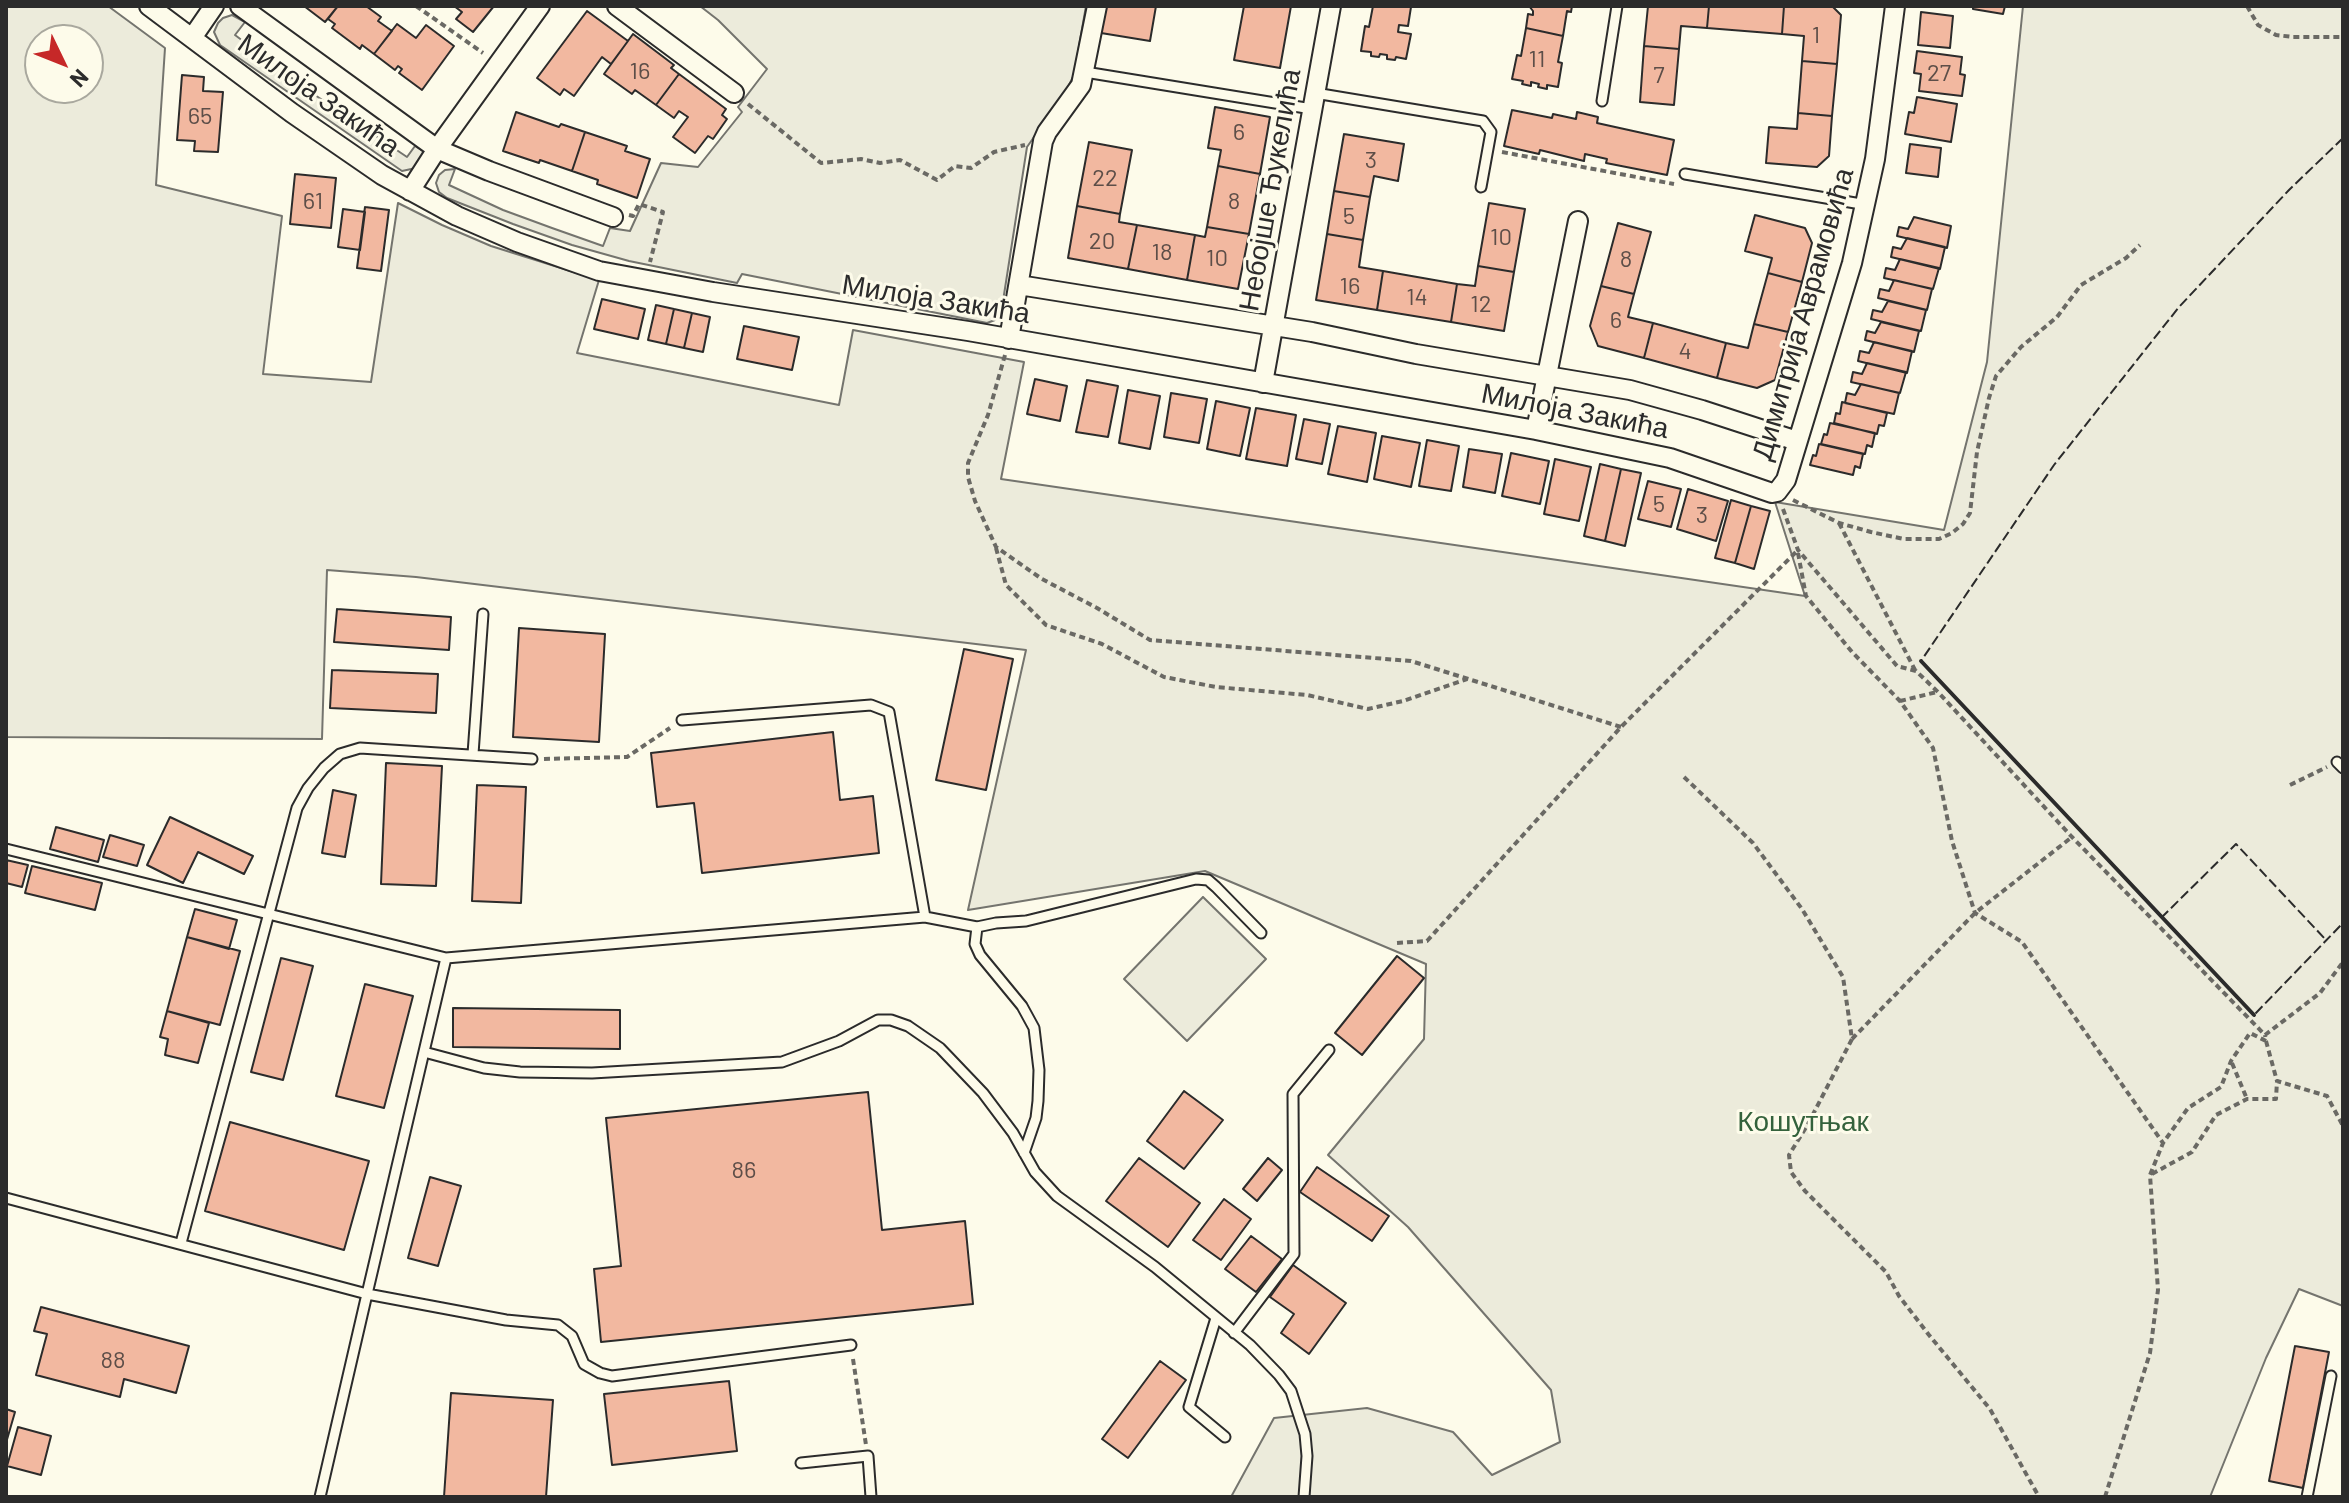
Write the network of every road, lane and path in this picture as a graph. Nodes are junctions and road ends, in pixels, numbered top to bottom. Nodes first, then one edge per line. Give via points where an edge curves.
1 (149, 6) edge
2 (214, 6) edge
3 (240, 6) edge
4 (416, 6) edge
5 (540, 6) edge
6 (617, 6) edge
7 (1097, 6) edge
8 (1331, 6) edge
9 (1617, 6) edge
10 (1895, 6) edge
11 (2247, 6) edge
12 (2343, 37) edge
13 (192, 38) junction
14 (498, 64) junction
15 (1085, 72) junction
16 (734, 93) joint
17 (1314, 101) junction
18 (1602, 101) dead end
19 (1043, 141) junction
20 (437, 149) junction
21 (1488, 150) junction
22 (1685, 174) joint
23 (1481, 187) dead end
24 (410, 191) junction
25 (1867, 205) junction
26 (617, 214) joint
27 (1578, 221) dead end
28 (2140, 245) dead end
29 (648, 267) dead end
30 (1019, 285) junction
31 (1274, 326) junction
32 (1009, 339) junction
33 (1547, 376) junction
34 (1263, 383) junction
35 (1536, 430) junction
36 (1797, 441) junction
37 (1777, 492) junction
38 (1839, 523) junction
39 (996, 547) junction
40 (1798, 550) junction
41 (483, 614) dead end
42 (1916, 671) junction
43 (1470, 679) junction
44 (1938, 692) junction
45 (1900, 701) junction
46 (682, 720) joint
47 (1621, 727) junction
48 (473, 754) junction
49 (532, 759) joint
50 (2340, 765) edge
51 (1684, 777) dead end
52 (2290, 785) dead end
53 (2072, 837) junction
54 (6, 849) edge
55 (1975, 913) junction
56 (267, 914) junction
57 (925, 917) junction
58 (977, 927) junction
59 (1261, 933) dead end
60 (1397, 943) dead end
61 (446, 958) junction
62 (2343, 962) edge
63 (2266, 1038) junction
64 (1852, 1039) junction
65 (1329, 1050) dead end
66 (424, 1052) junction
67 (2231, 1061) junction
68 (2277, 1081) junction
69 (2247, 1099) junction
70 (2343, 1126) edge
71 (2163, 1143) junction
72 (1024, 1153) junction
73 (2150, 1175) junction
74 (6, 1198) edge
75 (181, 1243) junction
76 (367, 1294) junction
77 (1216, 1318) junction
78 (1234, 1333) junction
79 (851, 1345) joint
80 (2331, 1376) dead end
81 (1225, 1437) dead end
82 (868, 1456) junction
83 (801, 1463) dead end
84 (320, 1497) edge
85 (871, 1497) edge
86 (1304, 1497) edge
87 (2039, 1497) edge
88 (2105, 1497) edge
89 (2307, 1497) edge

1 - 13 street, Милоја Закића
2 - 13 street
3 - 20 street, Милоја Закића
4 - 14 path
5 - 14 street
6 - 16 street
7 - 15 street
8 - 17 street, Небојше Ђукелића
9 - 18 lane
10 - 25 street, Димитрија Аврамовића
11 - 12 path via 2258,25 2276,35
13 - 24 street, Милоја Закића
14 - 20 street
15 - 17 lane
15 - 19 street
16 - 19 path via 821,163 900,160 937,180 955,166 971,168 994,152
17 - 21 lane via 1483,121 1491,132
17 - 31 street, Небојше Ђукелића
19 - 30 street
20 - 24 street
20 - 26 street, Милоја Закића
21 - 22 path via 1680,186
21 - 23 lane
22 - 25 lane
24 - 32 street, Милоја Закића via 517,242 599,271
25 - 36 street, Димитрија Аврамовића
26 - 29 path via 633,216 639,204 663,212
27 - 33 street
28 - 38 path via 2081,285 2057,317 1996,376 1977,452 1970,513 1963,524 1939,539 1904,539
30 - 31 street, Милоја Закића
30 - 32 street
31 - 33 street, Милоја Закића
31 - 34 street, Небојше Ђукелића
32 - 34 street, Милоја Закића
32 - 39 path via 968,463 975,501
33 - 35 street
33 - 36 street, Милоја Закића via 1630,390
34 - 35 street, Милоја Закића
35 - 37 street, Милоја Закића via 1670,458
36 - 37 street, Димитрија Аврамовића
37 - 38 path
37 - 40 path
38 - 42 path
39 - 43 path via 1150,640 1411,661
39 - 43 path via 1006,585 1046,625 1102,644 1164,677 1307,695 1368,709
40 - 42 path via 1897,666
40 - 45 path via 1806,596
40 - 47 path
41 - 48 lane
42 - 44 path
43 - 47 path
44 - 45 path
44 - 53 path
45 - 55 path via 1933,748 1952,841
46 - 49 path via 627,757
46 - 57 lane via 871,705 889,712
47 - 60 path via 1427,941
48 - 49 lane
48 - 56 lane via 360,748 340,754 297,808
50 - 52 path
51 - 64 path via 1753,843 1802,909 1843,977
53 - 55 path
53 - 63 path
54 - 56 lane
55 - 64 path
55 - 71 path via 2022,942
56 - 61 lane
56 - 75 lane
57 - 58 lane
57 - 61 lane
58 - 59 lane via 1026,921 1196,879 1208,880
58 - 72 lane via 980,955 1034,1028 1038,1101
61 - 66 lane
62 - 63 path via 2320,993
63 - 67 path via 2250,1033
63 - 68 path
64 - 87 path via 1789,1155 1791,1172 1886,1272 1899,1296 1990,1409
65 - 78 lane via 1293,1094 1294,1254
66 - 72 lane via 484,1068 552,1074 782,1062 870,1023 891,1020 940,1048 983,1093
66 - 76 lane
67 - 69 path
67 - 71 path via 2221,1087 2188,1108
68 - 69 path via 2276,1099
68 - 70 path via 2327,1096
69 - 73 path via 2216,1115 2192,1152
71 - 73 path
72 - 77 lane via 1057,1196
73 - 88 path via 2158,1290 2150,1353
74 - 75 lane
75 - 76 lane
76 - 79 lane via 558,1325 572,1336 584,1364 612,1376
76 - 84 lane
77 - 78 lane
77 - 81 lane via 1189,1407
78 - 86 lane via 1279,1375 1295,1400 1305,1434
79 - 82 path
80 - 89 lane
82 - 83 lane
82 - 85 lane

